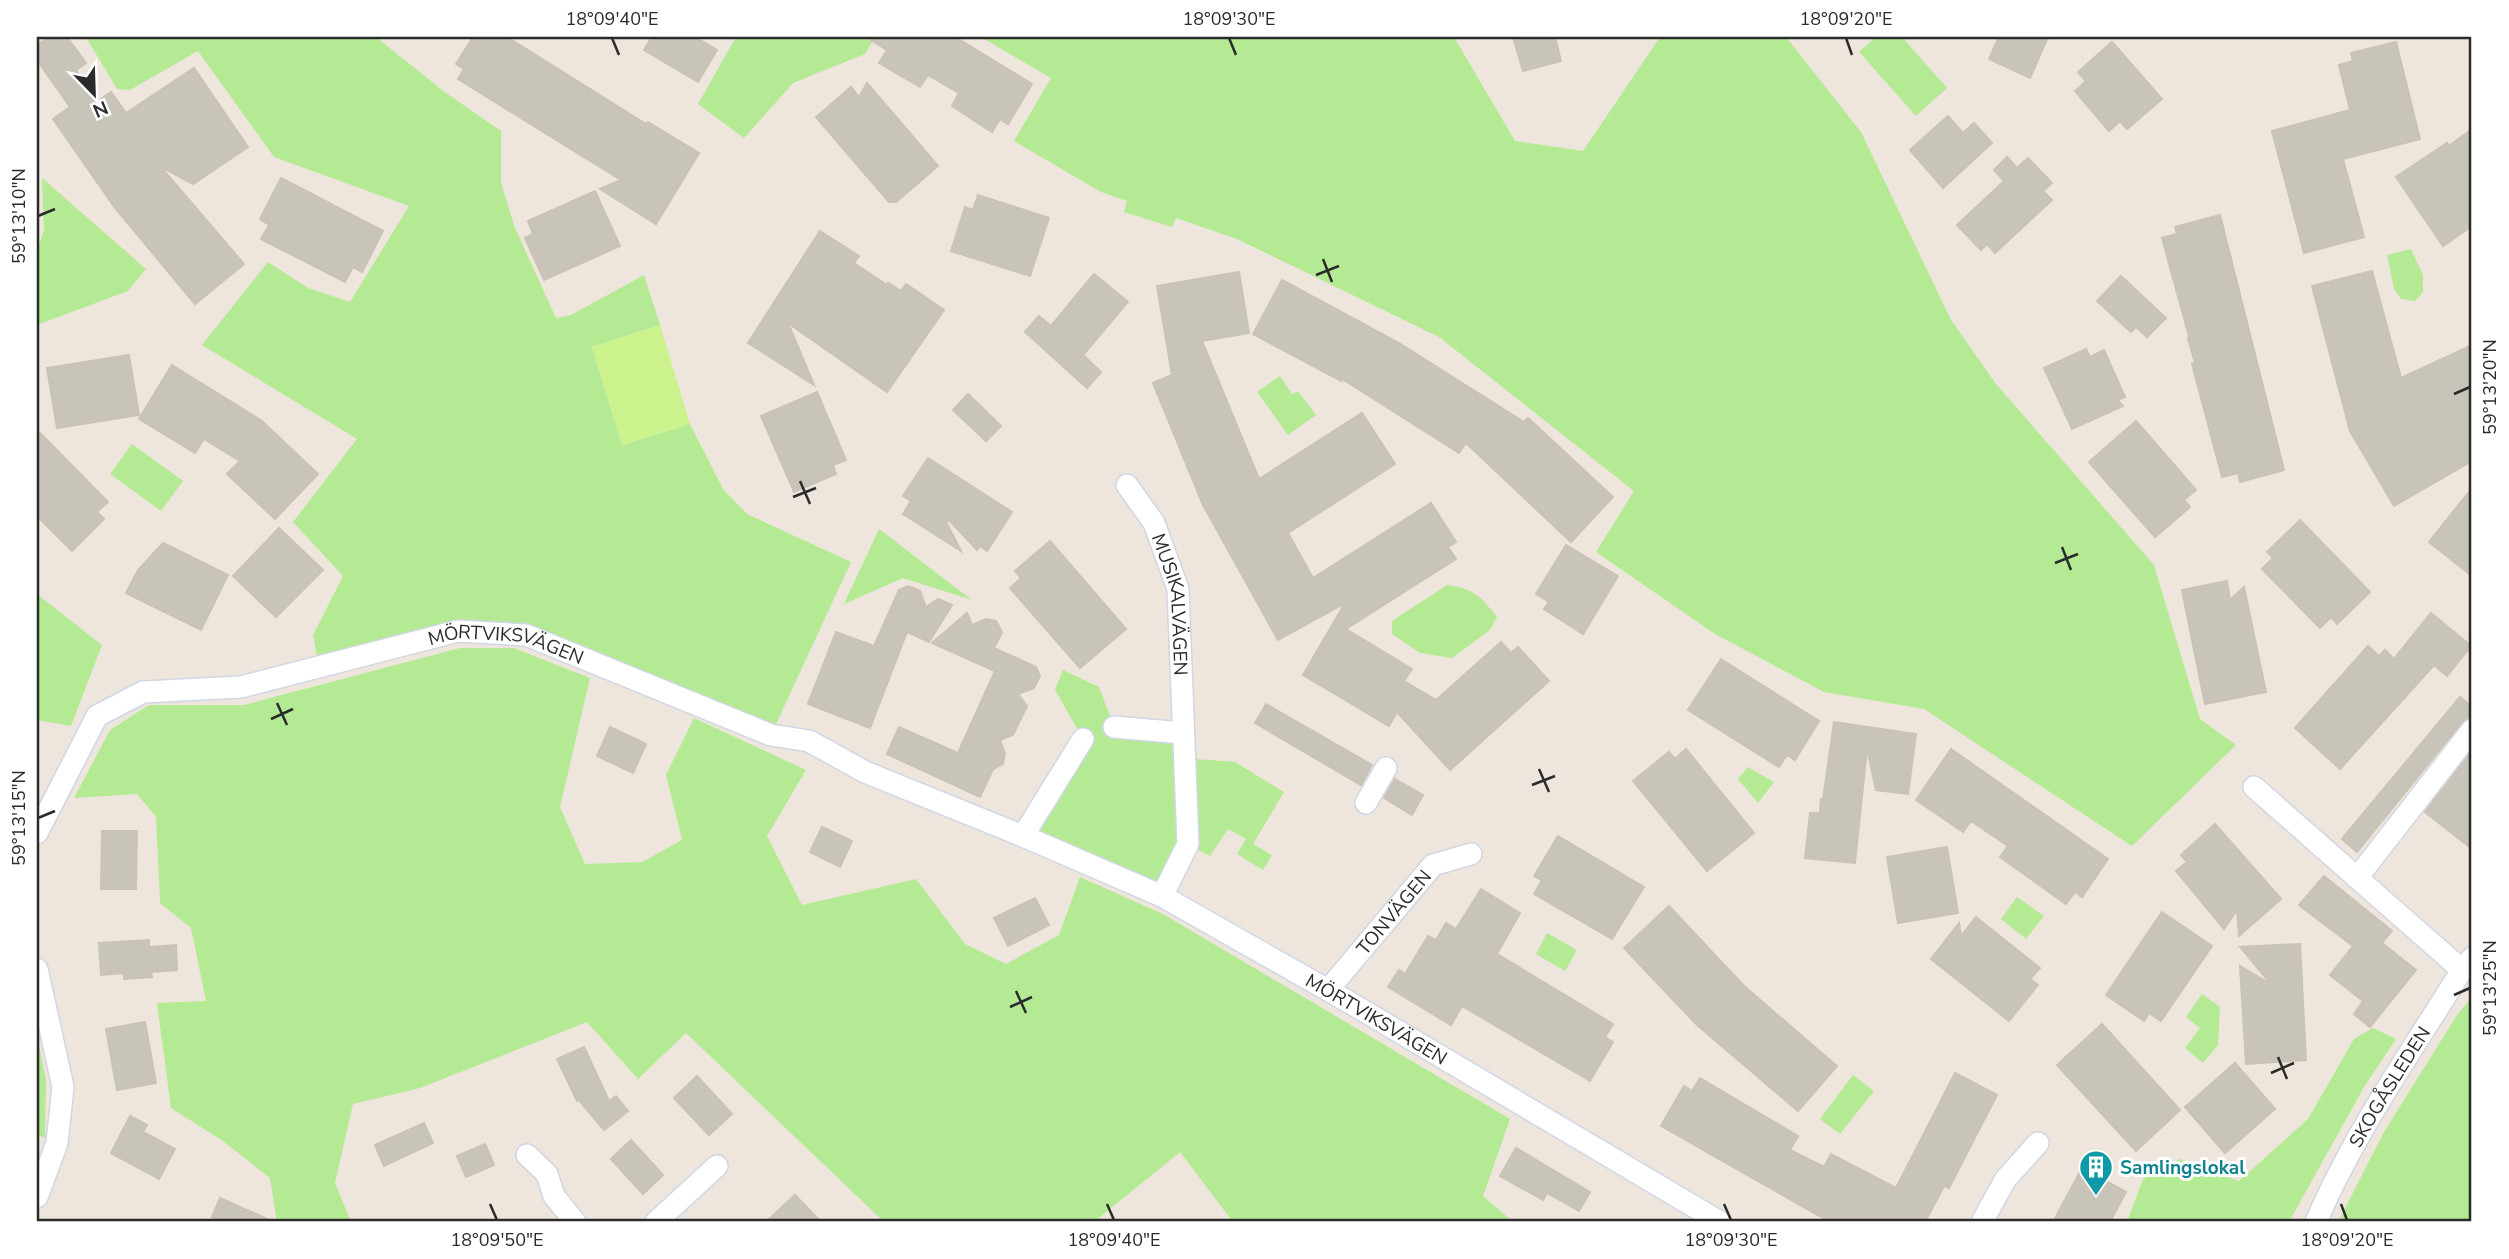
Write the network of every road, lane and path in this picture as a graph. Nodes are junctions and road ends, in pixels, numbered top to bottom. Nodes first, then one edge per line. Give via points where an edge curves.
1 (1127, 485) dead end
2 (1114, 727) dead end
3 (2472, 730) edge
4 (1183, 733) junction
5 (1083, 739) dead end
6 (1386, 768) dead end
7 (2254, 787) dead end
8 (1366, 803) dead end
9 (37, 833) edge
10 (1023, 836) junction
11 (1471, 854) dead end
12 (2357, 878) junction
13 (1161, 896) junction
14 (2467, 964) edge
15 (37, 969) edge
16 (1328, 990) junction
17 (2038, 1143) dead end
18 (527, 1154) dead end
19 (717, 1166) dead end
20 (37, 1197) edge
21 (575, 1222) edge
22 (656, 1222) edge
23 (1720, 1222) edge
24 (1982, 1222) edge
25 (2316, 1222) edge

1 - 4 street, MUSIKALVÄGEN via 1154,523 1178,589
2 - 4 street
3 - 12 street
4 - 13 street, MUSIKALVÄGEN via 1188,844
5 - 10 street
6 - 8 street
7 - 12 street
9 - 10 street, MÖRTVIKSVÄGEN via 97,716 143,692 241,687 458,631 526,635 771,735 809,741 864,772
10 - 13 street, MÖRTVIKSVÄGEN
11 - 16 street, TONVÄGEN via 1433,865
12 - 14 street
13 - 16 street, MÖRTVIKSVÄGEN
14 - 25 street, SKOGÅSLEDEN via 2333,1183
15 - 20 street via 62,1087 57,1143
16 - 23 street, MÖRTVIKSVÄGEN
17 - 24 street via 2005,1180
18 - 21 street via 547,1174 554,1196
19 - 22 street

